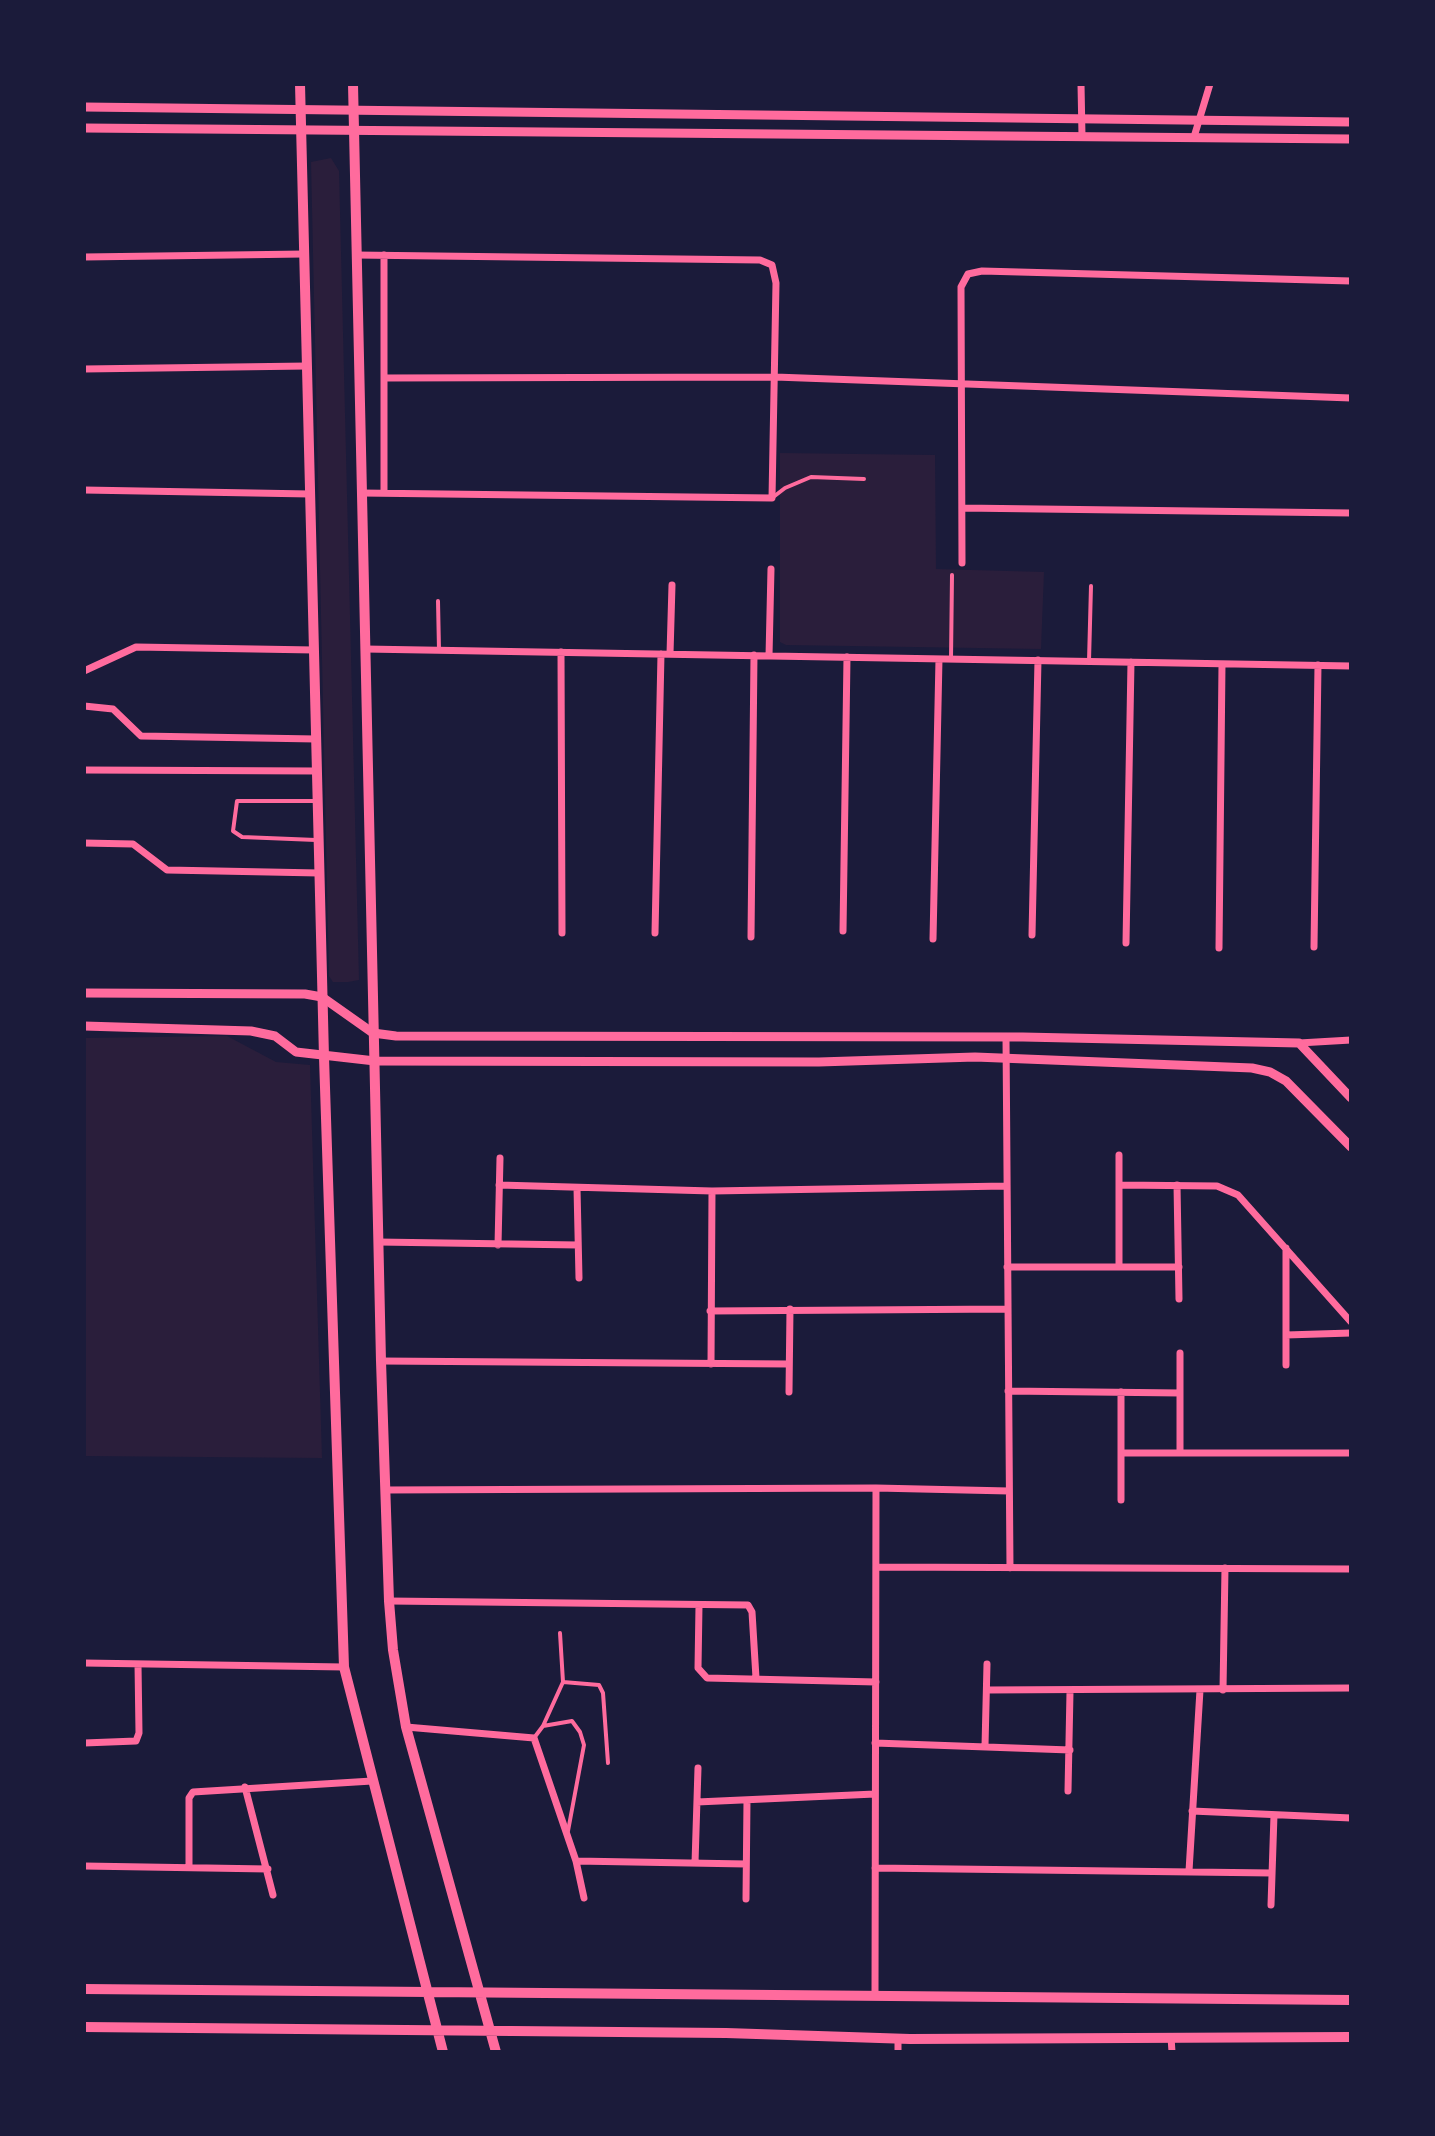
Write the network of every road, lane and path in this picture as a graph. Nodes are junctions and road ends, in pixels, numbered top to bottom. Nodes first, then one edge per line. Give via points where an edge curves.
1 (300, 84) edge
2 (353, 84) edge
3 (1081, 84) edge
4 (1210, 84) edge
5 (84, 107) edge
6 (301, 110) junction
7 (353, 110) junction
8 (1081, 119) junction
9 (1200, 120) junction
10 (1351, 122) edge
11 (84, 128) edge
12 (301, 129) junction
13 (353, 129) junction
14 (1082, 136) junction
15 (1194, 137) junction
16 (1351, 139) edge
17 (304, 254) junction
18 (356, 255) junction
19 (384, 255) junction
20 (84, 257) edge
21 (1351, 281) edge
22 (307, 366) junction
23 (84, 369) edge
24 (775, 377) junction
25 (384, 378) junction
26 (962, 386) junction
27 (1351, 398) edge
28 (864, 479) dead end
29 (84, 490) edge
30 (361, 493) junction
31 (384, 493) junction
32 (310, 494) junction
33 (772, 498) junction
34 (962, 508) junction
35 (1351, 513) edge
36 (962, 563) dead end
37 (771, 569) dead end
38 (952, 575) dead end
39 (672, 585) dead end
40 (1091, 586) dead end
41 (438, 601) dead end
42 (365, 649) junction
43 (314, 650) junction
44 (439, 650) junction
45 (561, 652) junction
46 (661, 654) junction
47 (670, 654) junction
48 (754, 655) junction
49 (769, 656) junction
50 (847, 657) junction
51 (939, 659) junction
52 (951, 659) junction
53 (1038, 660) junction
54 (1089, 661) junction
55 (1131, 662) junction
56 (1222, 664) junction
57 (1318, 665) junction
58 (1351, 666) edge
59 (84, 671) edge
60 (84, 706) edge
61 (316, 739) junction
62 (84, 770) edge
63 (317, 771) junction
64 (317, 801) junction
65 (319, 840) junction
66 (84, 843) edge
67 (319, 873) junction
68 (843, 931) dead end
69 (562, 933) dead end
70 (655, 933) dead end
71 (1032, 935) dead end
72 (751, 937) dead end
73 (933, 939) dead end
74 (1126, 943) dead end
75 (1314, 947) dead end
76 (1219, 948) dead end
77 (84, 993) edge
78 (322, 997) junction
79 (84, 1026) edge
80 (373, 1033) junction
81 (1006, 1037) junction
82 (1351, 1040) edge
83 (1299, 1043) junction
84 (324, 1057) junction
85 (1006, 1059) junction
86 (375, 1061) junction
87 (1351, 1098) edge
88 (1351, 1147) edge
89 (1119, 1155) dead end
90 (500, 1158) dead end
91 (499, 1185) junction
92 (1119, 1185) junction
93 (1177, 1185) junction
94 (1006, 1186) junction
95 (577, 1188) junction
96 (712, 1191) junction
97 (378, 1242) junction
98 (498, 1245) junction
99 (578, 1245) junction
100 (1286, 1248) junction
101 (1007, 1267) junction
102 (1119, 1267) junction
103 (1179, 1267) junction
104 (579, 1278) dead end
105 (1179, 1299) dead end
106 (790, 1309) junction
107 (1007, 1309) junction
108 (710, 1311) junction
109 (1351, 1322) edge
110 (1351, 1333) edge
111 (1286, 1335) junction
112 (1180, 1353) dead end
113 (381, 1361) junction
114 (711, 1364) junction
115 (789, 1364) junction
116 (1286, 1365) dead end
117 (1008, 1391) junction
118 (789, 1392) dead end
119 (1121, 1392) junction
120 (1180, 1393) junction
121 (1180, 1452) junction
122 (1122, 1453) junction
123 (1351, 1453) edge
124 (876, 1488) junction
125 (385, 1490) junction
126 (1009, 1491) junction
127 (1121, 1500) dead end
128 (876, 1567) junction
129 (1010, 1568) junction
130 (1225, 1568) junction
131 (1351, 1569) edge
132 (389, 1601) junction
133 (699, 1606) junction
134 (560, 1633) dead end
135 (84, 1663) edge
136 (138, 1664) junction
137 (987, 1664) dead end
138 (344, 1667) junction
139 (756, 1678) junction
140 (563, 1682) junction
141 (876, 1682) junction
142 (1351, 1688) edge
143 (987, 1690) junction
144 (1200, 1690) junction
145 (1223, 1690) junction
146 (1070, 1692) junction
147 (543, 1726) junction
148 (406, 1727) junction
149 (534, 1738) junction
150 (84, 1743) edge
151 (875, 1743) junction
152 (985, 1746) junction
153 (1070, 1750) junction
154 (608, 1763) dead end
155 (698, 1768) dead end
156 (372, 1781) junction
157 (245, 1787) junction
158 (1068, 1791) dead end
159 (875, 1794) junction
160 (747, 1800) junction
161 (697, 1802) junction
162 (1192, 1811) junction
163 (1274, 1815) junction
164 (1351, 1818) edge
165 (566, 1837) junction
166 (576, 1861) junction
167 (695, 1863) junction
168 (746, 1864) junction
169 (84, 1866) edge
170 (189, 1866) junction
171 (875, 1868) junction
172 (268, 1869) junction
173 (1189, 1871) junction
174 (1272, 1873) junction
175 (273, 1895) dead end
176 (584, 1898) dead end
177 (746, 1899) dead end
178 (1271, 1905) dead end
179 (84, 1989) edge
180 (479, 1990) junction
181 (430, 1994) junction
182 (875, 1996) junction
183 (1351, 2000) edge
184 (84, 2027) edge
185 (438, 2032) junction
186 (491, 2033) junction
187 (1171, 2037) junction
188 (1351, 2037) edge
189 (898, 2038) junction
190 (443, 2052) edge
191 (496, 2052) edge
192 (898, 2052) edge
193 (1172, 2052) edge

1 - 6 main road
2 - 7 main road
3 - 8 street
4 - 9 street
5 - 6 street
6 - 7 street
6 - 12 main road
7 - 8 street
7 - 13 main road
8 - 9 street
8 - 14 street
9 - 10 street
9 - 15 street
11 - 12 street
12 - 13 street
12 - 17 main road
13 - 14 street
13 - 18 main road
14 - 15 street
15 - 16 street
17 - 20 street
17 - 22 main road
18 - 19 street
18 - 30 main road
19 - 24 street via 760,260 772,265 776,283
19 - 25 street
21 - 26 street via 968,274 961,287
22 - 23 street
22 - 32 main road
24 - 25 street
24 - 26 street
24 - 33 street
25 - 31 street
26 - 27 street
26 - 34 street
28 - 33 lane via 811,477
29 - 32 street
30 - 31 street
30 - 42 main road
31 - 33 street
32 - 43 main road
34 - 35 street
34 - 36 street
37 - 49 street
38 - 52 lane
39 - 47 street
40 - 54 lane
41 - 44 lane
42 - 44 street
42 - 80 main road
43 - 59 street via 136,647
43 - 61 main road
44 - 45 street
45 - 46 street
45 - 69 street
46 - 47 street
46 - 70 street
47 - 48 street
48 - 49 street
48 - 72 street
49 - 50 street
50 - 51 street
50 - 68 street
51 - 52 street
51 - 73 street
52 - 53 street
53 - 54 street
53 - 71 street
54 - 55 street
55 - 56 street
55 - 74 street
56 - 57 street
56 - 76 street
57 - 58 street
57 - 75 street
60 - 61 street via 113,709 141,736
61 - 63 main road
62 - 63 street
63 - 64 main road
64 - 65 main road
64 - 65 lane via 237,801 233,831 242,837
65 - 67 main road
66 - 67 street via 133,844 167,870
67 - 78 main road
77 - 78 street
78 - 80 street
78 - 84 main road
79 - 84 street via 251,1031 275,1036 296,1052
80 - 81 street
80 - 86 main road
81 - 83 street
81 - 85 street
82 - 83 street
83 - 87 street
84 - 86 street
84 - 138 main road
85 - 86 street
85 - 88 street via 1270,1072 1286,1081
85 - 94 street
86 - 97 main road
89 - 92 street
90 - 91 street
91 - 95 street
91 - 98 street
92 - 93 street
92 - 102 street
93 - 100 street via 1217,1186 1238,1195
93 - 103 street
94 - 96 street
94 - 101 street
95 - 96 street
95 - 99 street
96 - 108 street
97 - 98 street
97 - 113 main road
98 - 99 street
99 - 104 street
100 - 109 street
100 - 111 street
101 - 102 street
101 - 107 street
102 - 103 street
103 - 105 street
106 - 107 street
106 - 108 street
106 - 115 street
107 - 117 street
108 - 114 street
110 - 111 street
111 - 116 street
112 - 120 street
113 - 114 street
113 - 125 main road
114 - 115 street
115 - 118 street
117 - 119 street
117 - 126 street
119 - 120 street
119 - 122 street
120 - 121 street
121 - 122 street
121 - 123 street
122 - 127 street
124 - 125 street
124 - 126 street
124 - 128 street
125 - 132 main road
126 - 129 street
128 - 129 street
128 - 141 street
129 - 130 street
130 - 131 street
130 - 145 street
132 - 133 street
132 - 148 main road
133 - 139 street via 748,1605
133 - 139 street via 701,1673 707,1678
134 - 140 lane
135 - 136 street
136 - 138 street
136 - 150 street via 136,1741
137 - 143 street
138 - 156 main road
139 - 141 street
140 - 147 lane
140 - 154 lane via 599,1685
141 - 151 street
142 - 145 street
143 - 146 street
143 - 152 street
144 - 145 street
144 - 146 street
144 - 162 street
146 - 153 street
147 - 149 lane
147 - 165 lane via 572,1721 584,1745
148 - 149 street
148 - 180 main road
149 - 165 street
151 - 152 street
151 - 159 street
152 - 153 street
153 - 158 street
155 - 161 street
156 - 157 street
156 - 181 main road
157 - 170 street via 193,1792
157 - 172 street
159 - 160 street
159 - 171 street
160 - 161 street
160 - 168 street
161 - 167 street
162 - 163 street
162 - 173 street
163 - 164 street
163 - 174 street
165 - 166 street
166 - 167 street
166 - 176 street
167 - 168 street
168 - 177 street
169 - 170 street
170 - 172 street
171 - 173 street
171 - 182 street
172 - 175 street
173 - 174 street
174 - 178 street
179 - 181 main road
180 - 181 main road
180 - 182 main road
180 - 186 main road
181 - 185 main road
182 - 183 main road
184 - 185 main road
185 - 186 main road
185 - 190 main road
186 - 189 main road
186 - 191 main road
187 - 188 main road
187 - 189 main road
187 - 193 street
189 - 192 street

